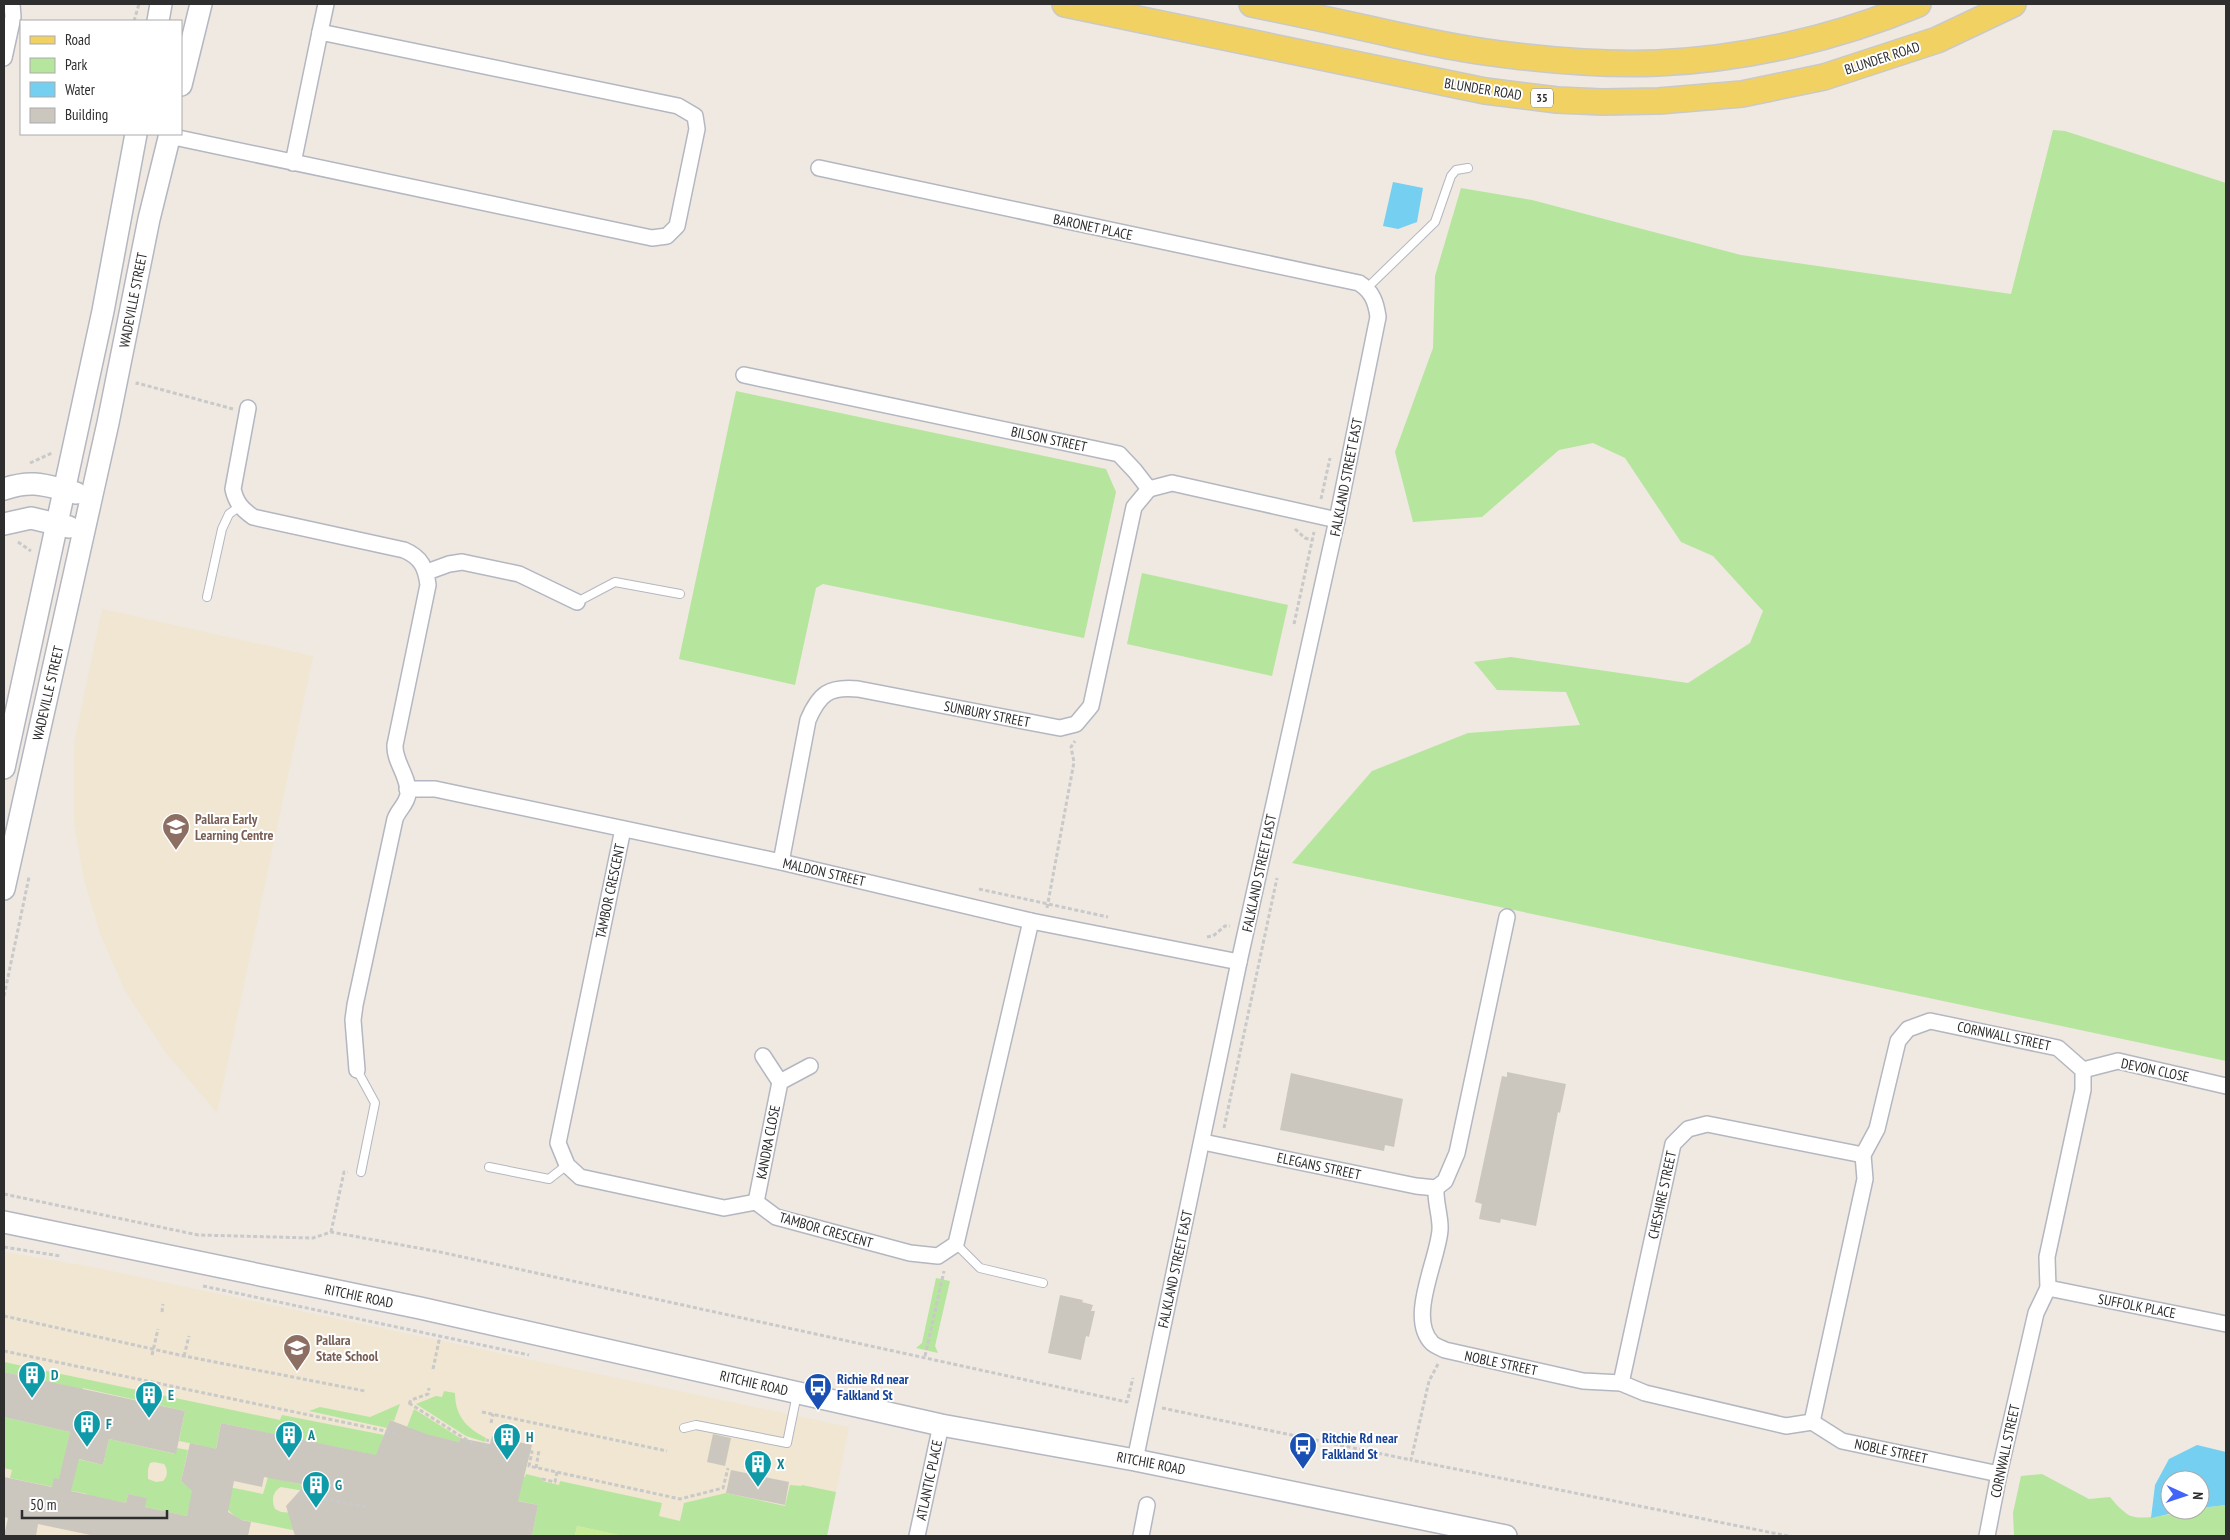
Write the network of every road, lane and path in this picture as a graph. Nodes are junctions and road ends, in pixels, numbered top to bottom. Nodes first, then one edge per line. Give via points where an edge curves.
1 (12, 4) edge
2 (139, 4) edge
3 (161, 4) edge
4 (201, 4) edge
5 (326, 4) edge
6 (1065, 4) edge
7 (1252, 4) edge
8 (1918, 4) edge
9 (2013, 4) edge
10 (134, 20) edge
11 (158, 20) edge
12 (320, 32) junction
13 (4, 58) edge
14 (182, 81) edge
15 (136, 135) edge
16 (169, 135) edge
17 (293, 163) junction
18 (818, 168) dead end
19 (1468, 168) dead end
20 (1367, 288) junction
21 (744, 375) dead end
22 (135, 392) dead end
23 (247, 410) joint
24 (1149, 489) junction
25 (4, 490) edge
26 (63, 490) junction
27 (91, 496) junction
28 (240, 506) junction
29 (1337, 520) junction
30 (55, 524) junction
31 (1290, 525) dead end
32 (83, 530) junction
33 (7, 534) edge
34 (1312, 540) dead end
35 (32, 552) dead end
36 (427, 572) junction
37 (680, 594) dead end
38 (207, 596) dead end
39 (577, 602) joint
40 (1082, 737) dead end
41 (4, 768) edge
42 (407, 789) junction
43 (623, 829) junction
44 (781, 862) junction
45 (31, 871) dead end
46 (1277, 878) dead end
47 (972, 888) dead end
48 (4, 889) edge
49 (1048, 904) junction
50 (1047, 911) dead end
51 (1507, 917) dead end
52 (1116, 918) dead end
53 (1031, 921) junction
54 (1230, 926) dead end
55 (1203, 937) dead end
56 (1239, 962) junction
57 (4, 996) edge
58 (763, 1056) dead end
59 (810, 1066) dead end
60 (357, 1070) joint
61 (2083, 1070) junction
62 (780, 1082) junction
63 (2226, 1086) edge
64 (1224, 1128) dead end
65 (1203, 1142) junction
66 (1863, 1156) junction
67 (567, 1165) junction
68 (489, 1167) dead end
69 (361, 1172) joint
70 (1436, 1188) junction
71 (4, 1194) edge
72 (756, 1202) junction
73 (4, 1222) edge
74 (331, 1232) junction
75 (956, 1244) junction
76 (4, 1247) edge
77 (65, 1257) dead end
78 (1042, 1284) dead end
79 (200, 1285) dead end
80 (2048, 1288) junction
81 (163, 1304) dead end
82 (162, 1312) dead end
83 (4, 1316) edge
84 (2226, 1324) edge
85 (158, 1329) dead end
86 (189, 1336) dead end
87 (440, 1336) junction
88 (154, 1349) junction
89 (1446, 1350) junction
90 (4, 1351) edge
91 (152, 1355) dead end
92 (184, 1356) junction
93 (535, 1356) dead end
94 (433, 1369) dead end
95 (148, 1374) dead end
96 (147, 1381) junction
97 (1621, 1383) junction
98 (429, 1388) dead end
99 (365, 1391) dead end
100 (797, 1392) junction
101 (1128, 1402) dead end
102 (1158, 1407) dead end
103 (482, 1412) dead end
104 (493, 1414) junction
105 (1812, 1422) junction
106 (491, 1423) dead end
107 (941, 1425) junction
108 (684, 1428) dead end
109 (395, 1433) dead end
110 (488, 1438) dead end
111 (476, 1446) dead end
112 (486, 1448) dead end
113 (540, 1450) dead end
114 (530, 1451) dead end
115 (667, 1451) dead end
116 (1135, 1460) junction
117 (1411, 1460) junction
118 (536, 1468) junction
119 (728, 1468) dead end
120 (557, 1472) junction
121 (1999, 1474) junction
122 (542, 1479) dead end
123 (322, 1489) dead end
124 (1147, 1505) dead end
125 (366, 1507) dead end
126 (918, 1536) edge
127 (1141, 1536) edge
128 (1506, 1536) edge
129 (1788, 1536) edge
130 (1987, 1536) edge

1 - 13 street via 13,17
2 - 10 path
3 - 11 street
4 - 14 street
5 - 12 street
6 - 9 main road, BLUNDER ROAD / 35 via 1485,91 1602,102 1742,94 1824,77 1937,40
7 - 8 main road via 1428,42 1506,55 1612,63 1659,63 1738,54 1817,38
12 - 17 street
12 - 17 street via 678,106 695,116 697,129 677,226 667,236 652,238
15 - 26 street, WADEVILLE STREET via 103,310
16 - 17 street
16 - 27 street, WADEVILLE STREET
18 - 20 street, BARONET PLACE via 1359,283
19 - 20 lane via 1456,170 1451,176 1435,222
20 - 29 street, FALKLAND STREET EAST via 1376,301 1378,317
21 - 24 street, BILSON STREET via 1119,454
22 - 23 path via 137,383
23 - 28 street via 234,479 236,500
24 - 29 street via 1172,483
24 - 44 street, SUNBURY STREET via 1134,507 1092,706 1076,724 1060,728 858,689 840,687 825,694 808,720
25 - 26 street via 34,483
26 - 27 street
26 - 30 street, WADEVILLE STREET
27 - 32 street, WADEVILLE STREET
28 - 36 street via 253,517 404,550 422,562
28 - 38 lane via 229,514 222,529
29 - 56 street, FALKLAND STREET EAST
30 - 32 street
30 - 33 street via 30,518
30 - 41 street, WADEVILLE STREET
31 - 34 path
32 - 48 street, WADEVILLE STREET
33 - 35 path
36 - 39 street via 462,562 519,574
36 - 42 street via 428,586 394,752
37 - 39 lane via 615,582
40 - 49 path via 1071,747 1074,762
42 - 43 street, MALDON STREET via 435,789
42 - 60 street via 406,802 395,819 355,1005
43 - 44 street, MALDON STREET
43 - 67 street, TAMBOR CRESCENT via 558,1143
44 - 53 street, MALDON STREET
45 - 57 path
46 - 64 path
47 - 49 path
49 - 50 path
49 - 52 path
51 - 70 street via 1458,1153 1445,1181
53 - 56 street, MALDON STREET
53 - 75 street
54 - 55 path via 1225,926 1213,936
56 - 65 street, FALKLAND STREET EAST
58 - 62 street
59 - 62 street
60 - 69 lane via 375,1103
61 - 63 street, DEVON CLOSE via 2118,1061
61 - 66 street, CORNWALL STREET via 2058,1048 1930,1021 1908,1029 1898,1041 1877,1129
61 - 80 street, CORNWALL STREET via 2083,1090 2048,1257
62 - 72 street, KANDRA CLOSE
65 - 70 street, ELEGANS STREET
65 - 116 street, FALKLAND STREET EAST
66 - 97 street, CHESHIRE STREET via 1707,1124 1688,1129 1673,1144
66 - 105 street via 1865,1179
67 - 68 lane via 549,1179
67 - 72 street via 580,1178 724,1208
69 - 74 path via 344,1172
70 - 89 street, NOBLE STREET via 1441,1229 1422,1321 1432,1343
71 - 74 path via 198,1236 313,1238
72 - 75 street, TAMBOR CRESCENT via 776,1217 910,1253 938,1256
73 - 100 street, RITCHIE ROAD via 420,1308
74 - 101 path
75 - 78 lane via 980,1268
76 - 77 path
79 - 87 path
80 - 84 street, SUFFOLK PLACE
80 - 121 street, CORNWALL STREET via 2036,1313
81 - 82 path
83 - 88 path
85 - 88 path
86 - 92 path
87 - 93 path
87 - 94 path
88 - 91 path
88 - 92 path
89 - 97 street, NOBLE STREET via 1583,1381
89 - 117 path via 1429,1381
90 - 96 path
92 - 99 path
95 - 96 path
96 - 109 path
97 - 105 street, NOBLE STREET via 1645,1393 1786,1426
98 - 111 path via 428,1394 411,1400 409,1404
100 - 107 street, RITCHIE ROAD
100 - 108 lane via 786,1443 696,1425
102 - 117 path
103 - 104 path
104 - 106 path
104 - 115 path
105 - 121 street, NOBLE STREET via 1842,1441
107 - 116 street, RITCHIE ROAD
107 - 126 street, ATLANTIC PLACE
110 - 112 path
113 - 118 path
114 - 118 path via 529,1466
116 - 128 street, RITCHIE ROAD
117 - 129 path
118 - 120 path
119 - 120 path via 723,1488 680,1499
120 - 122 path via 555,1482
121 - 130 street, CORNWALL STREET
123 - 125 path via 320,1498
124 - 127 street

